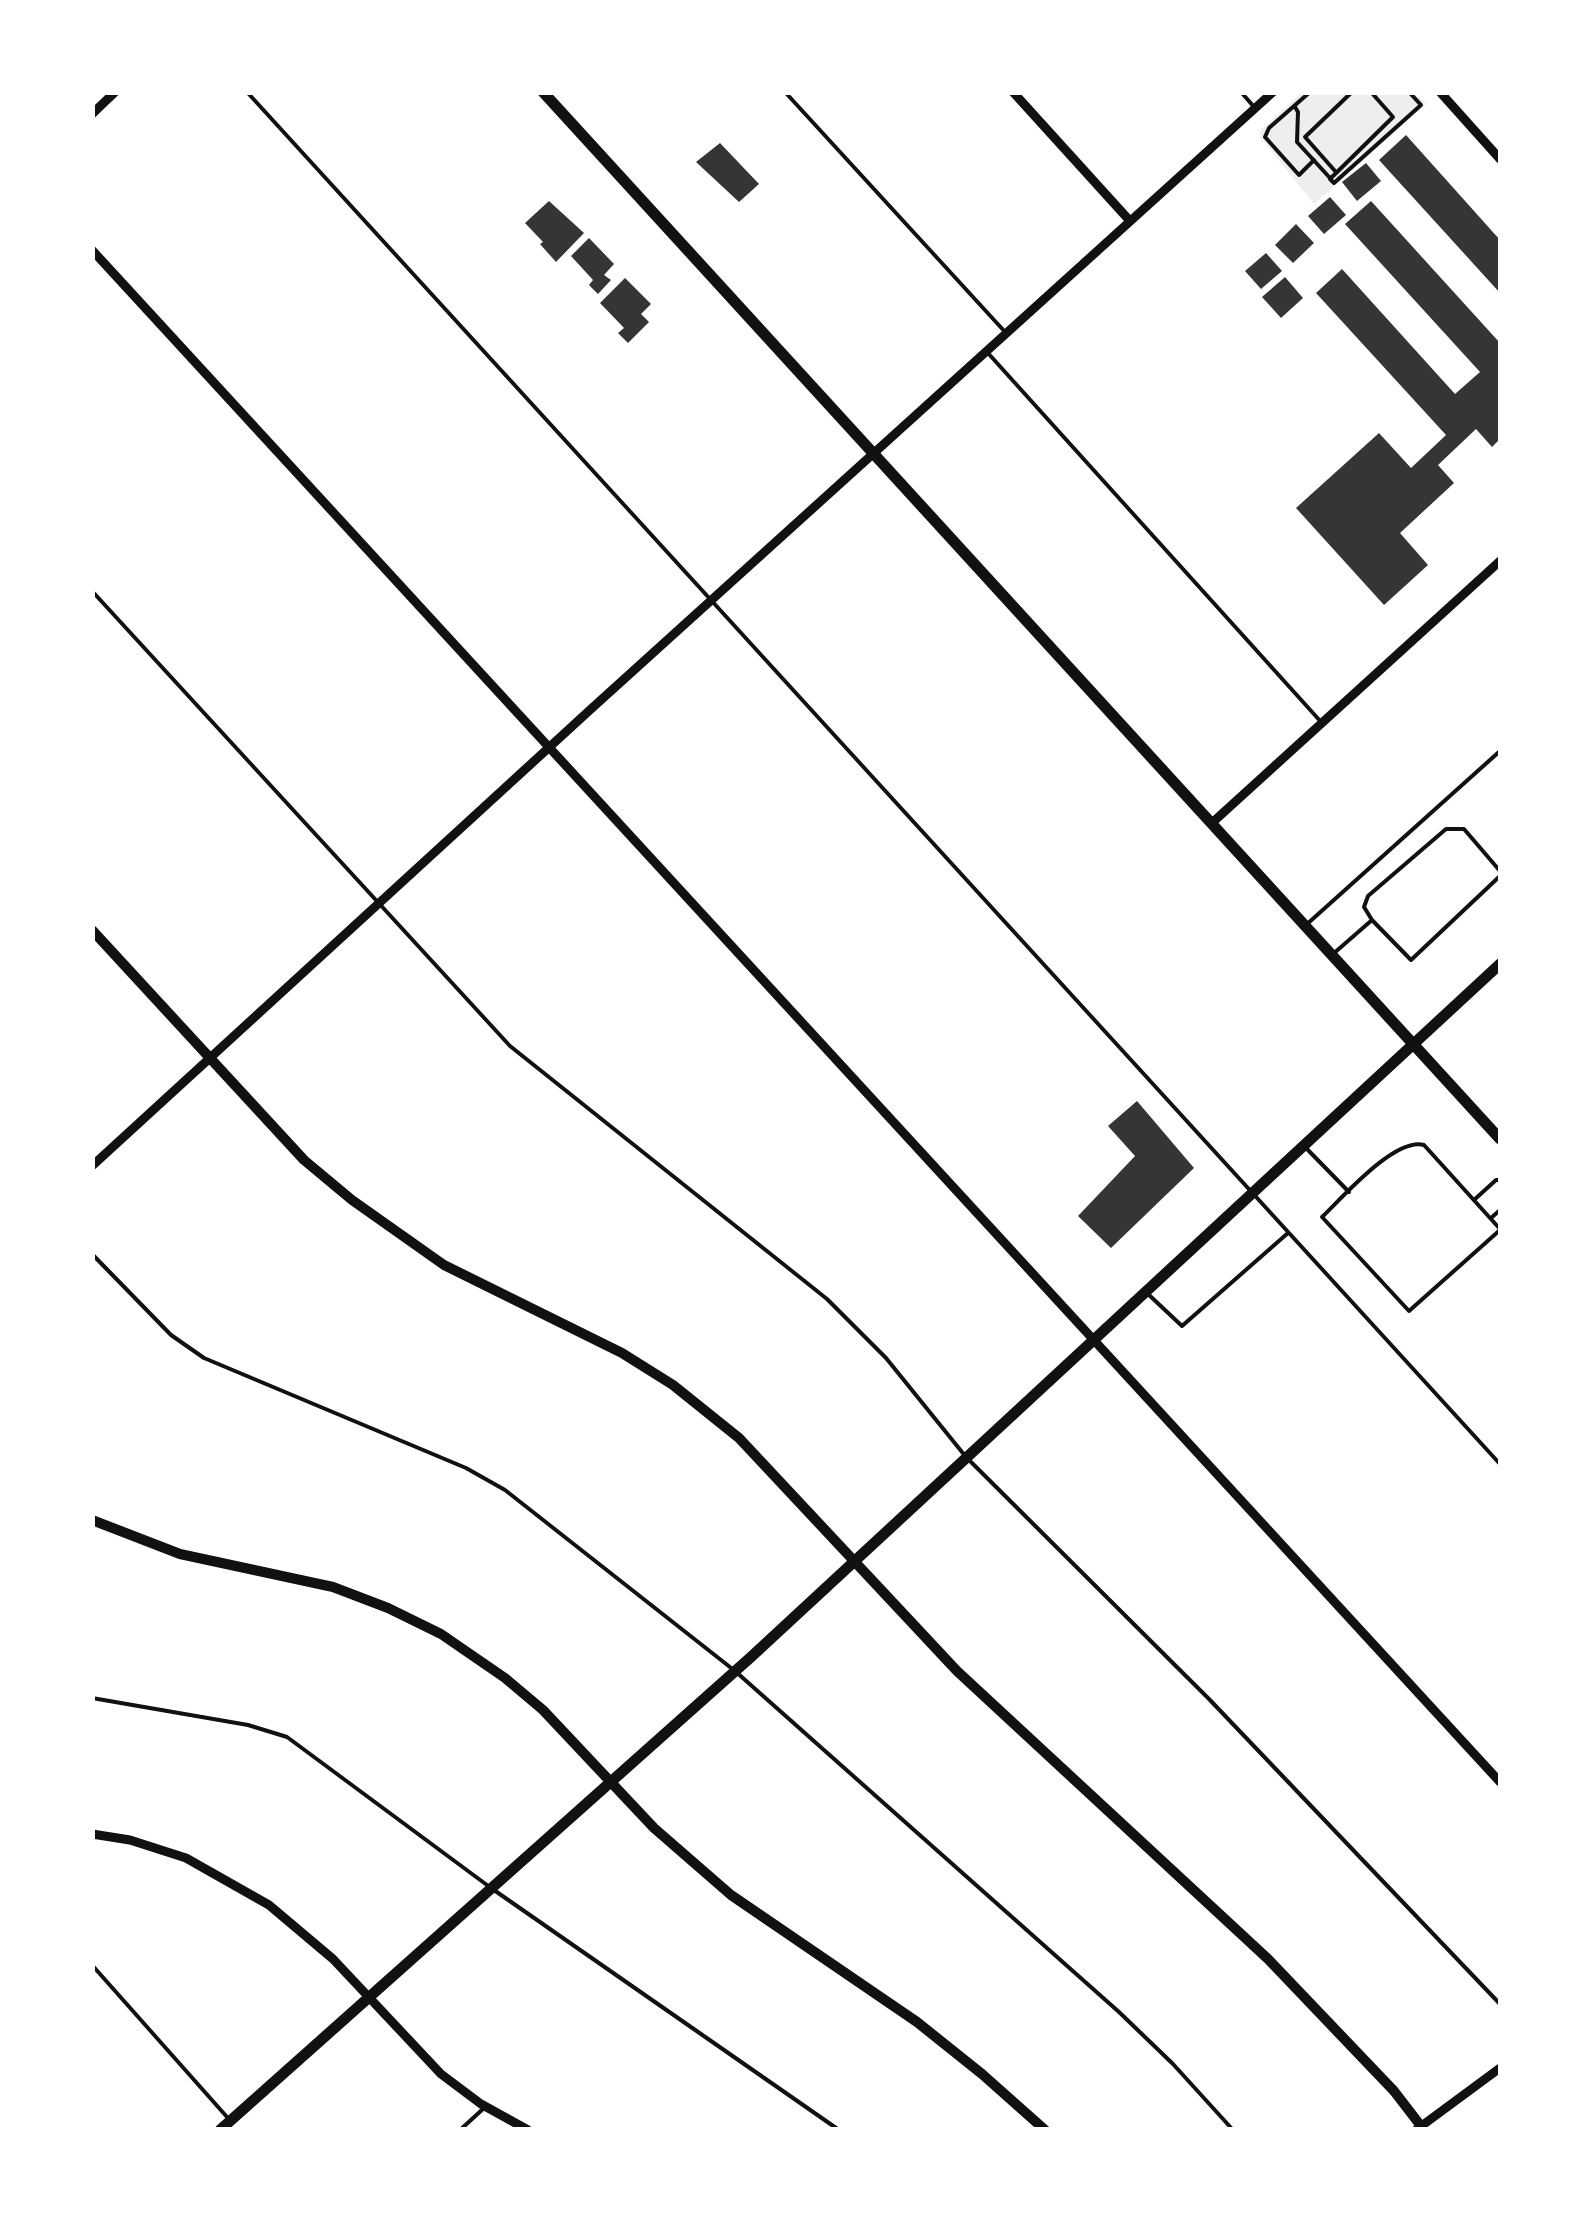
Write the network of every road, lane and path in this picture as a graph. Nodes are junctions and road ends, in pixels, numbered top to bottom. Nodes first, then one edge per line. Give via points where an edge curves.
1 (115, 92) edge
2 (247, 92) edge
3 (543, 92) edge
4 (785, 92) edge
5 (1013, 92) edge
6 (1241, 92) edge
7 (1273, 92) edge
8 (1310, 92) edge
9 (1352, 92) edge
10 (1371, 92) edge
11 (1409, 92) edge
12 (1440, 92) edge
13 (1294, 107) junction
14 (1255, 108) junction
15 (92, 114) edge
16 (1500, 159) edge
17 (1314, 160) junction
18 (1335, 171) junction
19 (1330, 179) junction
20 (1130, 221) junction
21 (92, 250) edge
22 (1006, 333) junction
23 (986, 351) junction
24 (874, 453) junction
25 (1500, 562) edge
26 (92, 592) edge
27 (710, 601) junction
28 (1322, 723) junction
29 (550, 746) junction
30 (1500, 751) edge
31 (1212, 822) junction
32 (1500, 873) edge
33 (378, 903) junction
34 (1372, 920) junction
35 (1306, 925) junction
36 (92, 930) edge
37 (1332, 954) junction
38 (1500, 964) edge
39 (1414, 1044) junction
40 (210, 1057) junction
41 (1499, 1135) edge
42 (1304, 1145) junction
43 (92, 1166) edge
44 (1500, 1180) edge
45 (1349, 1192) junction
46 (1252, 1193) junction
47 (1474, 1200) junction
48 (1500, 1210) edge
49 (1491, 1218) junction
50 (1500, 1230) edge
51 (1289, 1233) junction
52 (92, 1254) edge
53 (1146, 1292) junction
54 (1094, 1340) junction
55 (966, 1457) junction
56 (1500, 1464) edge
57 (92, 1520) edge
58 (853, 1562) junction
59 (735, 1672) junction
60 (92, 1698) edge
61 (611, 1782) junction
62 (1500, 1782) edge
63 (92, 1834) edge
64 (491, 1888) junction
65 (92, 1965) edge
66 (367, 1998) junction
67 (1500, 2004) edge
68 (1500, 2068) edge
69 (486, 2106) junction
70 (225, 2125) edge
71 (1420, 2128) edge
72 (460, 2130) edge
73 (528, 2130) edge
74 (839, 2130) edge
75 (1044, 2130) edge
76 (1233, 2130) edge

1 - 15 street
2 - 27 lane
3 - 24 main road
4 - 22 lane
5 - 20 street
6 - 14 lane
7 - 14 street
8 - 13 path
9 - 18 path via 1305,137
10 - 18 path via 1393,118
11 - 19 path via 1421,105 1334,183
12 - 16 street
13 - 17 path via 1297,142
13 - 17 path via 1265,137 1298,175
14 - 20 street
17 - 19 path
18 - 19 path
20 - 22 street
21 - 29 street
22 - 23 street
23 - 24 street
23 - 28 lane
24 - 27 street
24 - 31 main road
25 - 28 street
26 - 33 lane
27 - 29 street
27 - 46 lane
28 - 31 street
29 - 33 street
29 - 54 street
30 - 35 lane
31 - 35 main road
32 - 34 lane via 1411,960
32 - 34 lane via 1464,829 1446,828 1368,896 1364,907
33 - 40 street
33 - 55 lane via 510,1046 827,1299 886,1358
34 - 37 lane
35 - 37 main road
36 - 40 street
37 - 39 main road
38 - 39 main road
39 - 41 main road
39 - 42 main road
40 - 43 street
40 - 58 street via 304,1160 390,1230 673,1385 739,1438
42 - 45 lane
42 - 46 main road
44 - 47 lane
45 - 47 lane via 1394,1150 1417,1143
45 - 50 lane via 1322,1217 1409,1312
46 - 51 lane
46 - 53 main road
47 - 49 lane
48 - 49 lane
49 - 50 lane
51 - 53 lane via 1182,1326
51 - 56 lane
52 - 59 lane via 171,1335 204,1358 505,1490
53 - 54 main road
54 - 55 main road
54 - 62 street
55 - 58 main road
55 - 67 lane
57 - 61 street via 180,1554 334,1587 415,1620 506,1678
58 - 59 main road
58 - 71 street via 992,1706 1268,1960 1394,2091
59 - 61 main road
59 - 76 lane via 1119,2012
60 - 64 lane via 287,1737
61 - 64 main road
61 - 75 street via 731,1895 917,2022
63 - 66 street via 158,1848 231,1881 305,1933
64 - 66 main road
64 - 74 lane
65 - 70 lane
66 - 69 street via 442,2074
66 - 70 main road
68 - 71 street
69 - 72 lane
69 - 73 street

